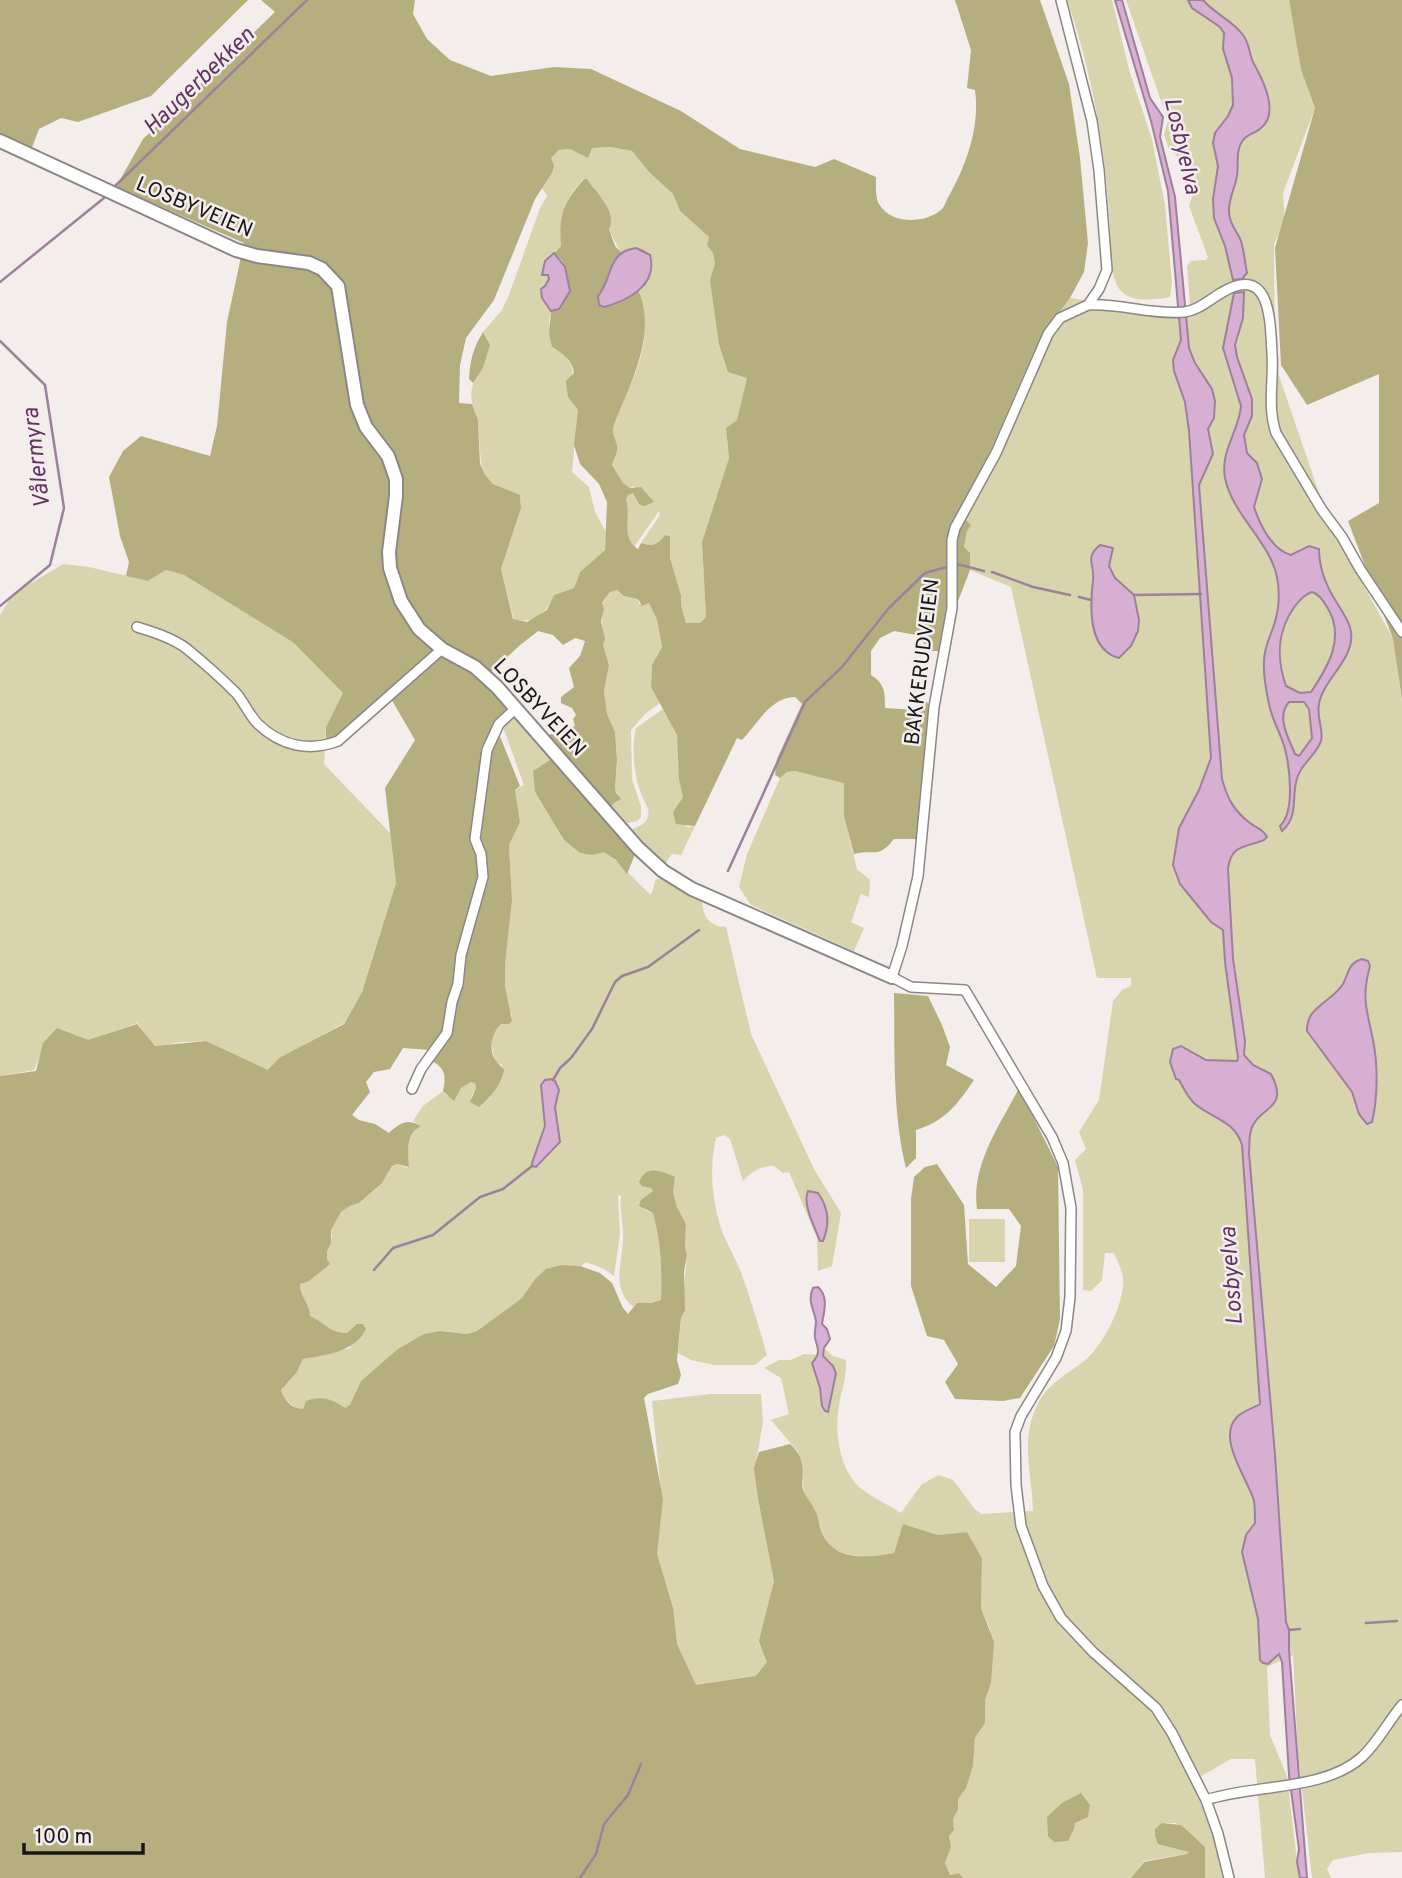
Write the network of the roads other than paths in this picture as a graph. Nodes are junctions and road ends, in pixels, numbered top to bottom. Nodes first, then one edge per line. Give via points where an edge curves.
1 (1061, 0) edge
2 (0, 141) edge
3 (1088, 304) junction
4 (137, 627) dead end
5 (1402, 632) edge
6 (442, 649) junction
7 (516, 708) junction
8 (892, 977) junction
9 (412, 1089) dead end
10 (1402, 1705) edge
11 (1206, 1800) junction
12 (1229, 1878) edge

1 - 3 street via 1092,121 1099,170 1107,270
2 - 6 main road, LOSBYVEIEN via 236,250 309,264 331,276 340,294 357,405 366,427 388,456 396,479 389,552 394,585 419,629
3 - 5 street via 1187,312 1239,286 1253,286 1263,294 1273,358 1271,419 1276,433
3 - 8 street, BAKKERUDVEIEN via 1060,318 1048,334 996,453 955,527 952,608 934,707 918,876
4 - 6 street via 185,647 237,694 257,723 287,744 308,747 338,741
6 - 7 main road, LOSBYVEIEN via 475,667
7 - 8 main road, LOSBYVEIEN via 663,871 692,889
7 - 9 street via 499,724 486,750 475,839 483,877 461,955 447,1032
8 - 11 street via 911,987 965,990 1039,1111 1063,1163 1071,1208 1069,1315 1063,1343 1015,1432 1021,1525 1043,1586 1061,1618 1156,1708
10 - 11 street via 1366,1753 1333,1776
11 - 12 street

